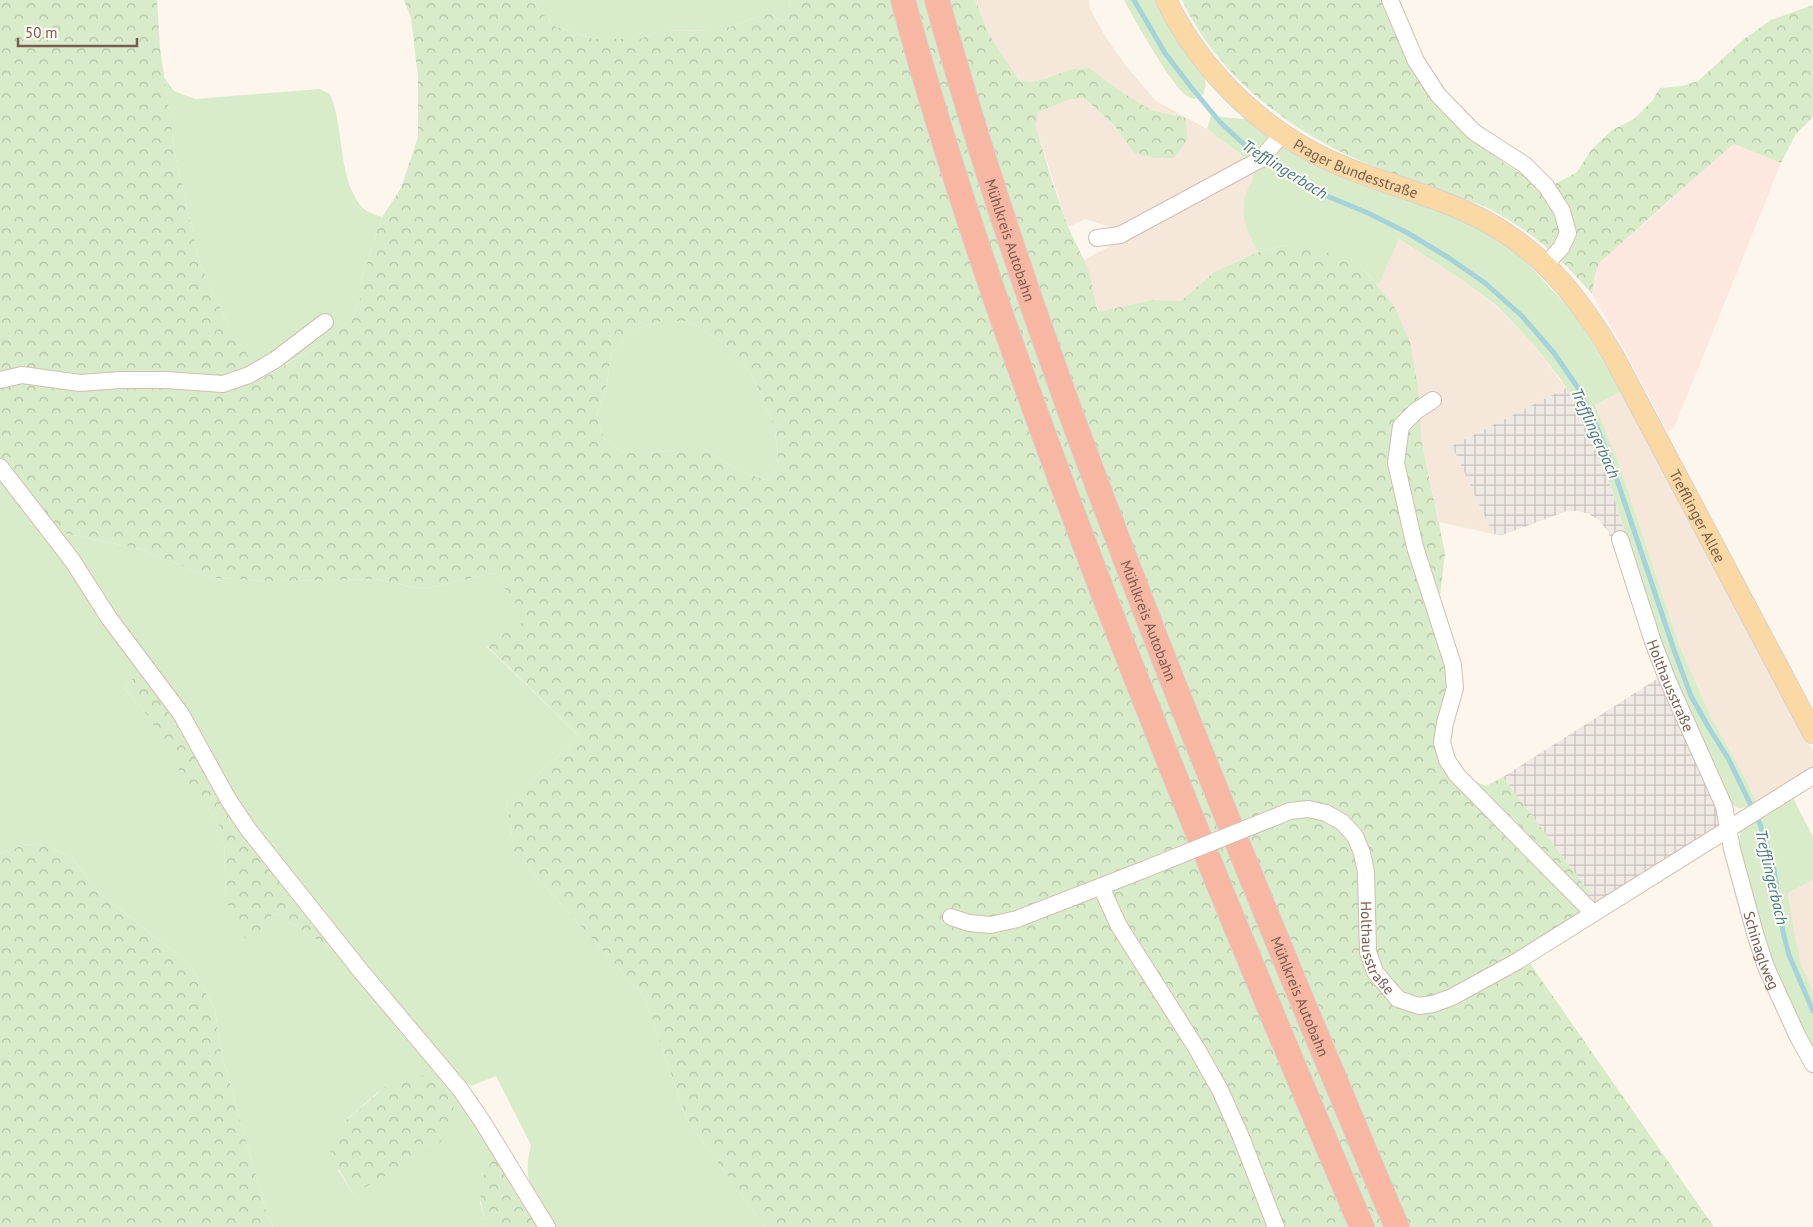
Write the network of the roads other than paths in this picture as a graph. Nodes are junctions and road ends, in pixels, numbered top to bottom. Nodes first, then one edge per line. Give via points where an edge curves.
1 (903, 0) edge
2 (937, 0) edge
3 (1166, 0) edge
4 (1390, 0) edge
5 (1277, 139) junction
6 (1097, 238) dead end
7 (1545, 265) junction
8 (1578, 300) joint
9 (325, 322) dead end
10 (0, 380) edge
11 (1433, 400) dead end
12 (0, 467) edge
13 (1620, 539) dead end
14 (1813, 733) edge
15 (1813, 776) edge
16 (1729, 829) junction
17 (1101, 887) junction
18 (1593, 913) junction
19 (950, 917) dead end
20 (1813, 1064) edge
21 (547, 1227) edge
22 (1276, 1227) edge
23 (1362, 1227) edge
24 (1398, 1227) edge

1 - 23 highway via 969,221 1078,527 1191,818
2 - 24 highway, Mühlkreis Autobahn via 1004,221 1112,525 1269,922
3 - 5 main road, Prager Bundesstraße via 1206,64
4 - 7 street via 1416,61 1438,95 1474,132 1525,165 1546,186 1562,211 1568,233 1561,248
5 - 6 street via 1261,159 1120,235
5 - 7 main road, Prager Bundesstraße via 1350,170 1472,214 1500,229
7 - 8 main road, Prager Bundesstraße
8 - 14 main road, Trefflinger Allee via 1614,358
9 - 10 street via 275,360 249,375 223,384 166,380 80,383 22,375
11 - 18 street via 1416,410 1401,426 1396,464 1415,547 1453,665 1455,688 1442,742 1447,760 1457,775
12 - 21 street via 72,560 109,618 182,714 248,829 460,1089
13 - 16 street, Holthausstraße via 1653,642 1724,806
15 - 16 street, Holthausstraße
16 - 18 street, Holthausstraße
16 - 20 street, Schinaglweg via 1743,891 1766,967
17 - 18 street, Holthausstraße, bridge via 1290,812 1326,813 1342,822 1355,836 1362,853 1366,872 1368,952 1375,972 1398,999 1419,1006 1452,997 1516,962
17 - 19 street, Holthausstraße via 1017,919 991,925
17 - 22 street via 1119,926 1220,1090

